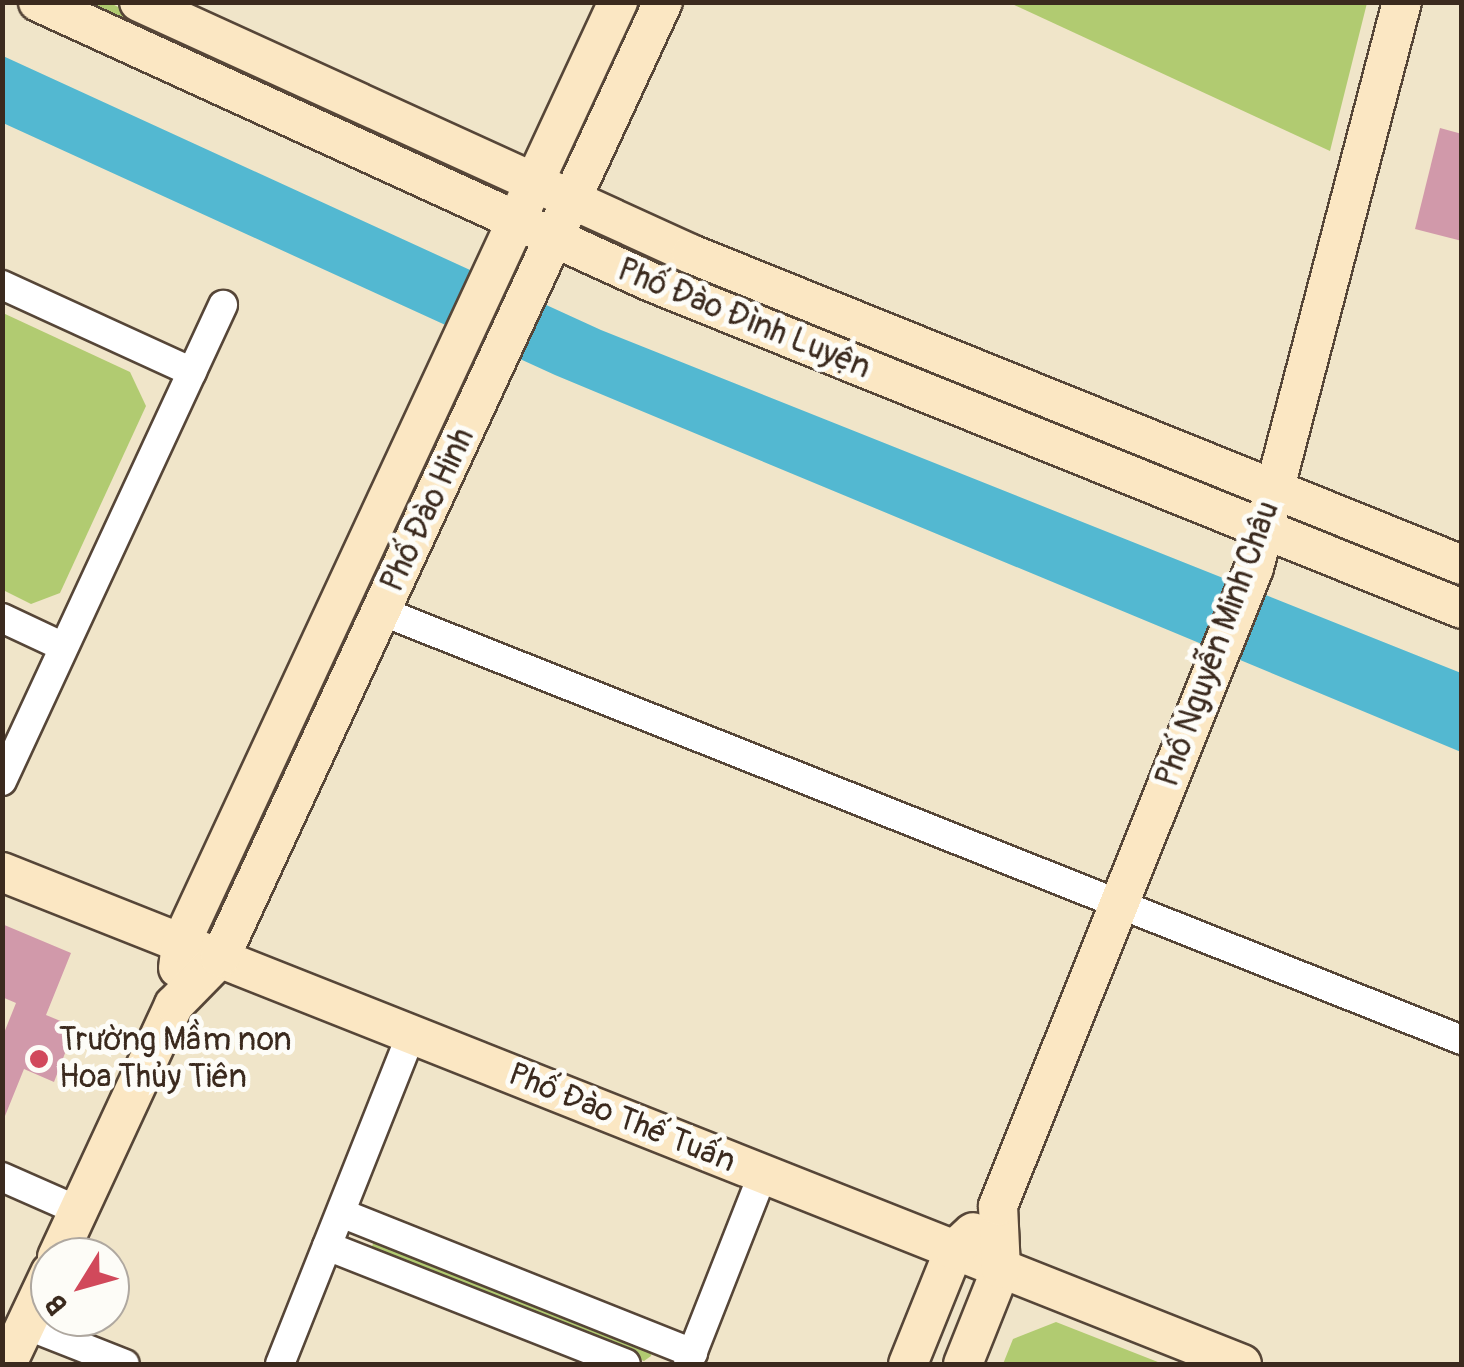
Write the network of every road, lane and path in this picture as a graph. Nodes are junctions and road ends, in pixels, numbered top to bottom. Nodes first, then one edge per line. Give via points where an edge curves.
1 (38, 2) edge
2 (139, 2) edge
3 (618, 2) edge
4 (664, 2) edge
5 (1402, 2) edge
6 (534, 184) junction
7 (572, 200) junction
8 (515, 223) junction
9 (554, 240) junction
10 (2, 285) edge
11 (223, 306) dead end
12 (192, 372) junction
13 (1276, 489) junction
14 (1264, 530) junction
15 (1462, 565) edge
16 (1462, 610) edge
17 (382, 611) junction
18 (2, 618) edge
19 (64, 647) junction
20 (2, 780) edge
21 (2, 872) edge
22 (1119, 904) junction
23 (181, 943) junction
24 (220, 958) junction
25 (174, 1005) junction
26 (411, 1034) junction
27 (1462, 1040) edge
28 (763, 1174) junction
29 (2, 1177) edge
30 (997, 1210) junction
31 (79, 1211) junction
32 (341, 1213) junction
33 (67, 1237) edge
34 (328, 1246) junction
35 (954, 1250) junction
36 (1002, 1269) junction
37 (30, 1316) edge
38 (26, 1325) junction
39 (690, 1359) edge
40 (7, 1364) edge
41 (125, 1364) edge
42 (280, 1364) edge
43 (626, 1364) edge
44 (908, 1364) edge
45 (963, 1364) edge
46 (1242, 1364) edge

1 - 8 street, Phố Đào Đình Luyện
2 - 6 street, Phố Đào Đình Luyện
3 - 6 street, Phố Đào Hinh
4 - 7 street, Phố Đào Hinh
5 - 13 street, Phố Nguyễn Minh Châu
6 - 7 street, Phố Đào Đình Luyện
6 - 8 street, Phố Đào Hinh
7 - 9 street, Phố Đào Hinh
7 - 13 street, Phố Đào Đình Luyện
8 - 9 street, Phố Đào Đình Luyện
8 - 23 street, Phố Đào Hinh
9 - 14 street, Phố Đào Đình Luyện
9 - 17 street, Phố Đào Hinh
10 - 12 street
11 - 12 street
12 - 19 street
13 - 14 street, Phố Nguyễn Minh Châu
13 - 15 street, Phố Đào Đình Luyện
14 - 16 street, Phố Đào Đình Luyện
14 - 22 street, Phố Nguyễn Minh Châu
17 - 22 street
17 - 24 street, Phố Đào Hinh
18 - 19 street
19 - 20 street
21 - 23 street, Phố Đào Thế Tuấn
22 - 27 street
22 - 30 street, Phố Nguyễn Minh Châu
23 - 24 street, Phố Đào Thế Tuấn
23 - 25 street, Phố Đào Hinh
24 - 25 street, Phố Đào Hinh
24 - 26 street, Phố Đào Thế Tuấn
25 - 31 street, Phố Đào Hinh
26 - 28 street, Phố Đào Thế Tuấn
26 - 32 street
28 - 35 street, Phố Đào Thế Tuấn
28 - 39 street
29 - 31 street
30 - 35 street, Phố Nguyễn Minh Châu
30 - 36 street, Phố Nguyễn Minh Châu
31 - 33 street, Phố Đào Hinh
32 - 34 street
32 - 39 street
34 - 42 street
34 - 43 street
35 - 36 street, Phố Đào Thế Tuấn
35 - 44 street, Phố Nguyễn Minh Châu
36 - 45 street, Phố Nguyễn Minh Châu
36 - 46 street, Phố Đào Thế Tuấn
37 - 38 street
38 - 40 street
38 - 41 street

